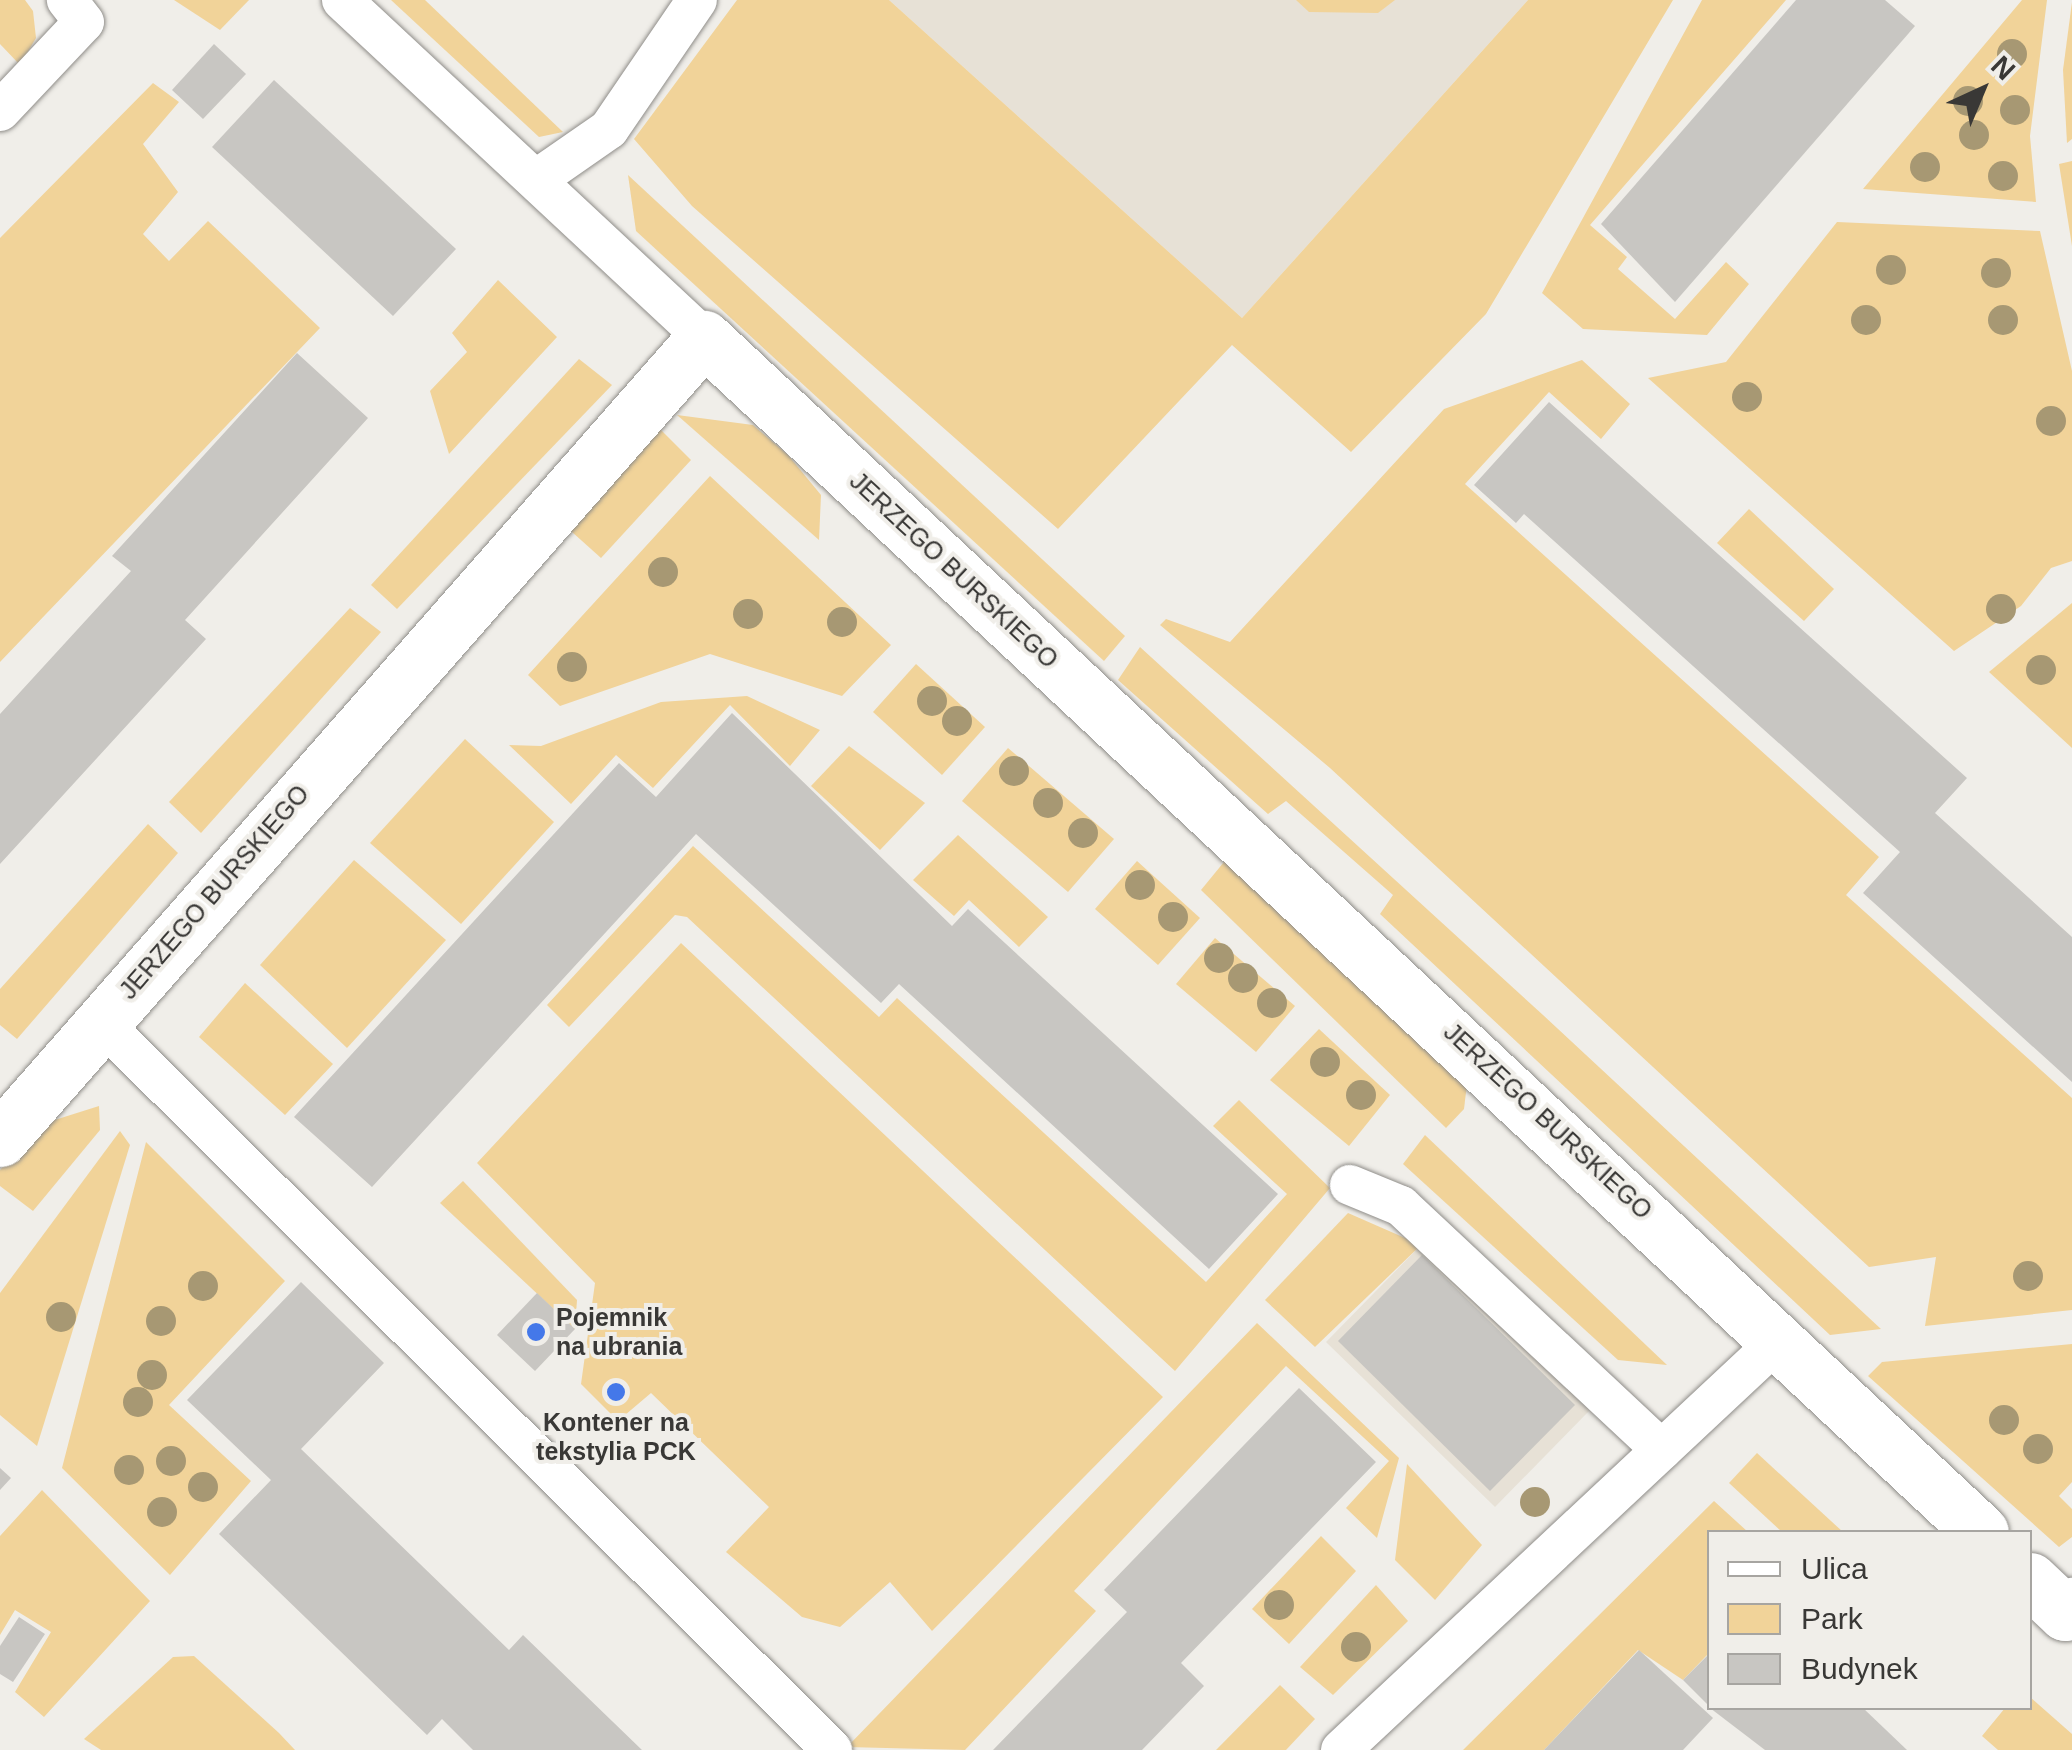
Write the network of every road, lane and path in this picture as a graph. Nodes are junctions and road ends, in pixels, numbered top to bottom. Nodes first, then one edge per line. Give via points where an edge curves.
1 (67, 0) edge
2 (342, 0) edge
3 (696, 0) edge
4 (0, 111) edge
5 (540, 177) junction
6 (704, 338) junction
7 (100, 1020) junction
8 (0, 1139) edge
9 (1350, 1185) dead end
10 (1780, 1339) junction
11 (1662, 1450) junction
12 (1979, 1530) edge
13 (832, 1750) edge
14 (1341, 1750) edge

1 - 4 lane via 84,22
2 - 5 lane
3 - 5 lane via 609,130
5 - 6 lane
6 - 7 street, JERZEGO BURSKIEGO
6 - 10 street, JERZEGO BURSKIEGO
7 - 8 street, JERZEGO BURSKIEGO
7 - 13 lane
9 - 11 lane via 1401,1206
10 - 11 lane
10 - 12 street, JERZEGO BURSKIEGO
11 - 14 lane

